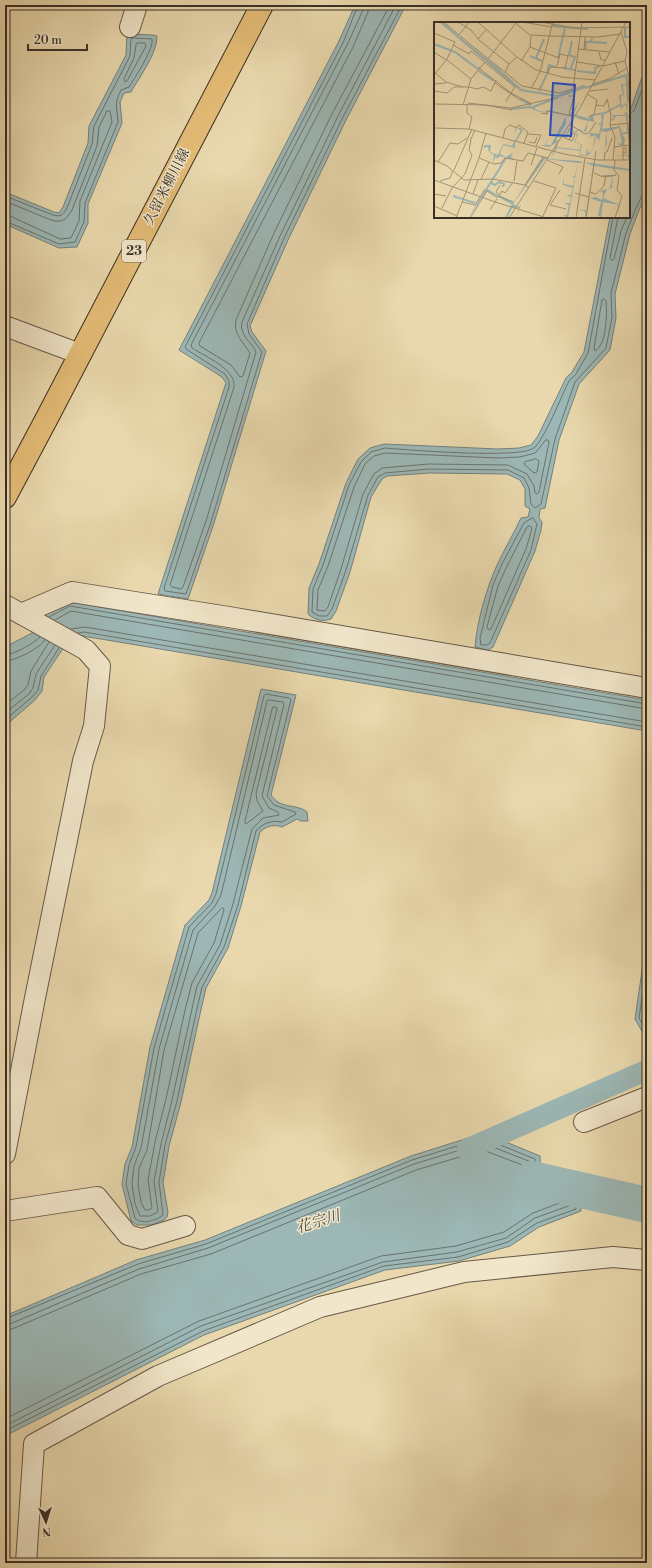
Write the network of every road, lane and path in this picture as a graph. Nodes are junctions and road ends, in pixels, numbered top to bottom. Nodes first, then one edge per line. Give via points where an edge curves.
1 (137, 5) edge
2 (262, 5) edge
3 (130, 27) dead end
4 (5, 326) edge
5 (80, 354) junction
6 (5, 497) edge
7 (13, 610) edge
8 (647, 688) edge
9 (647, 1098) edge
10 (584, 1122) dead end
11 (5, 1154) edge
12 (5, 1211) edge
13 (185, 1226) dead end
14 (647, 1260) edge
15 (26, 1563) edge

1 - 3 street
2 - 5 main road, 久留米柳川線 / 23
4 - 5 street
5 - 6 main road, 久留米柳川線 / 23
7 - 8 street via 72,592
7 - 11 street via 86,650 100,666 94,726 82,769
9 - 10 street
12 - 13 street via 97,1197 128,1235 142,1239
14 - 15 street via 613,1256 464,1272 320,1307 158,1376 34,1444

